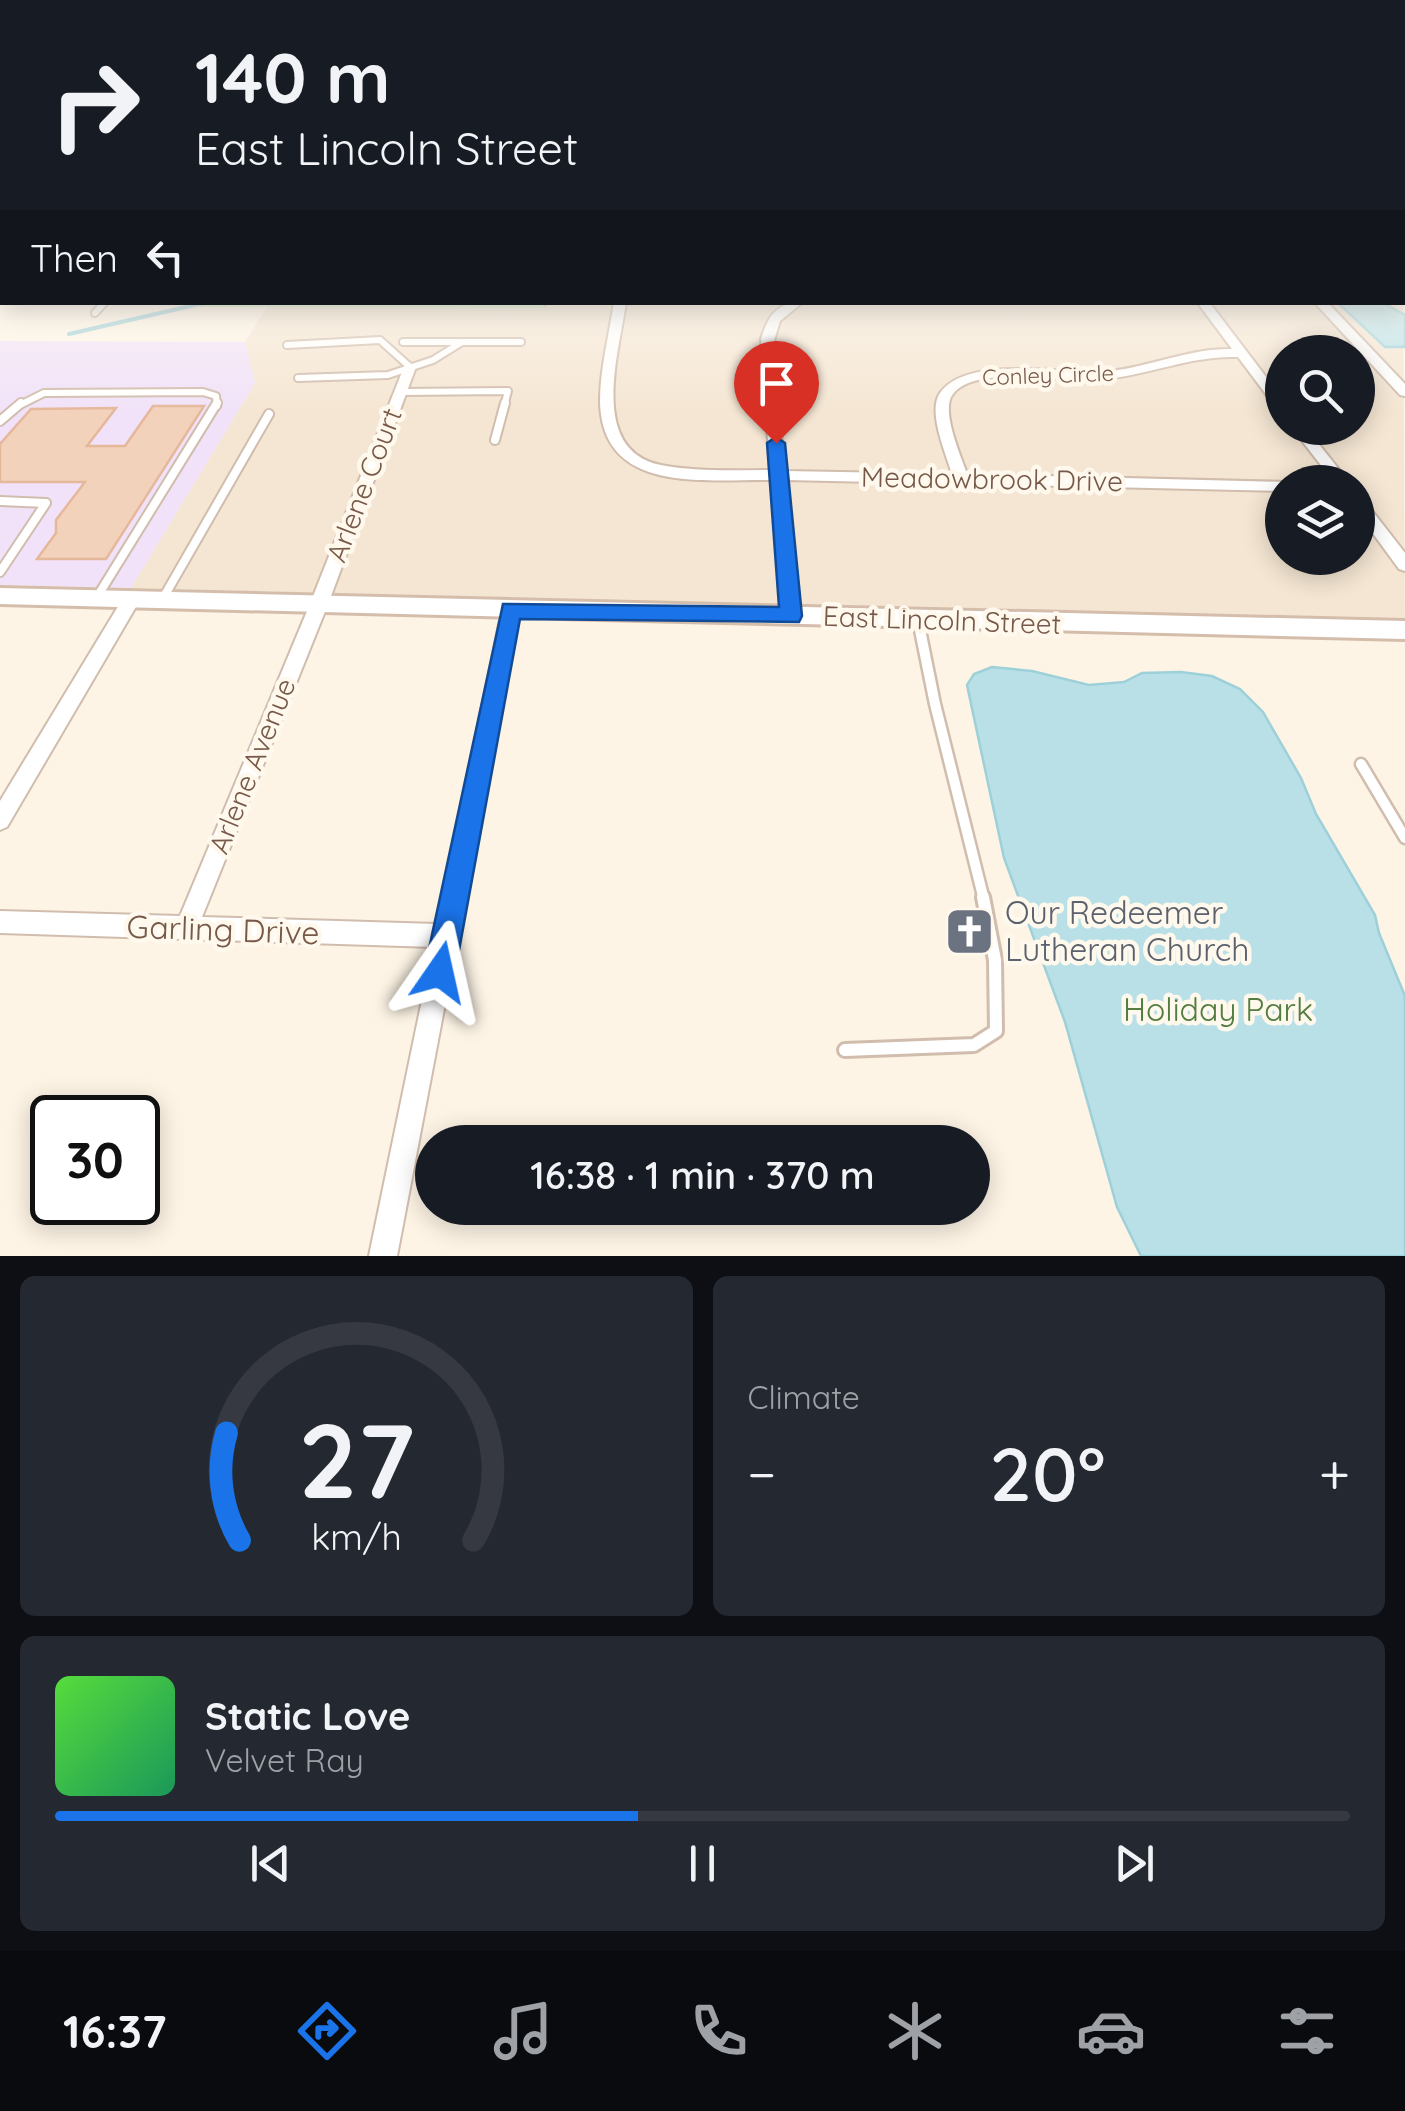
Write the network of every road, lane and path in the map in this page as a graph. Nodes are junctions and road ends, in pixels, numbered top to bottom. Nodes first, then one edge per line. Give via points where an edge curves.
1 (102, 305) edge
2 (620, 305) edge
3 (793, 305) edge
4 (1204, 305) edge
5 (1323, 305) edge
6 (95, 314) dead end
7 (403, 342) dead end
8 (462, 342) junction
9 (522, 342) dead end
10 (287, 345) dead end
11 (1242, 353) junction
12 (410, 366) junction
13 (298, 378) dead end
14 (1265, 383) edge
15 (1402, 387) edge
16 (400, 392) junction
17 (268, 414) dead end
18 (0, 421) edge
19 (495, 440) dead end
20 (1313, 445) edge
21 (1328, 465) edge
22 (780, 474) junction
23 (961, 478) junction
24 (1265, 486) edge
25 (0, 500) edge
26 (1375, 525) edge
27 (1405, 565) edge
28 (0, 572) edge
29 (0, 596) edge
30 (96, 599) junction
31 (131, 600) junction
32 (162, 600) junction
33 (319, 604) junction
34 (511, 610) junction
35 (791, 616) junction
36 (918, 620) junction
37 (1405, 630) edge
38 (1362, 764) dead end
39 (0, 820) edge
40 (1405, 838) edge
41 (0, 922) edge
42 (186, 929) junction
43 (446, 936) junction
44 (844, 1050) dead end
45 (383, 1256) edge

1 - 6 lane
2 - 22 street, Meadowbrook Drive via 606,422 617,450 649,468
3 - 22 street via 767,331
4 - 11 street
5 - 15 street
7 - 8 lane
8 - 9 lane
8 - 12 lane
10 - 12 lane via 380,340
11 - 14 street
11 - 23 street, Conley Circle via 1176,358 1122,374 985,375 958,383 943,397 942,411
12 - 13 lane via 372,377
12 - 16 street, Arlene Court
16 - 19 lane via 508,392
16 - 33 street, Arlene Court
17 - 32 lane
18 - 30 lane via 24,400 44,394 216,396 217,407
20 - 21 street
22 - 23 street, Meadowbrook Drive
22 - 35 street
23 - 24 street, Meadowbrook Drive
25 - 28 lane via 46,504
26 - 27 street
29 - 30 main road, East Lincoln Street
30 - 31 main road, East Lincoln Street
31 - 32 main road, East Lincoln Street
31 - 39 street
32 - 33 main road, East Lincoln Street
33 - 34 main road, East Lincoln Street
33 - 42 street, Arlene Avenue
34 - 35 main road, East Lincoln Street
34 - 43 street
35 - 36 main road, East Lincoln Street
36 - 37 main road, East Lincoln Street
36 - 44 lane via 1001,992 996,1031 974,1045
38 - 40 lane
41 - 42 street, Garling Drive
42 - 43 street, Garling Drive
43 - 45 street

